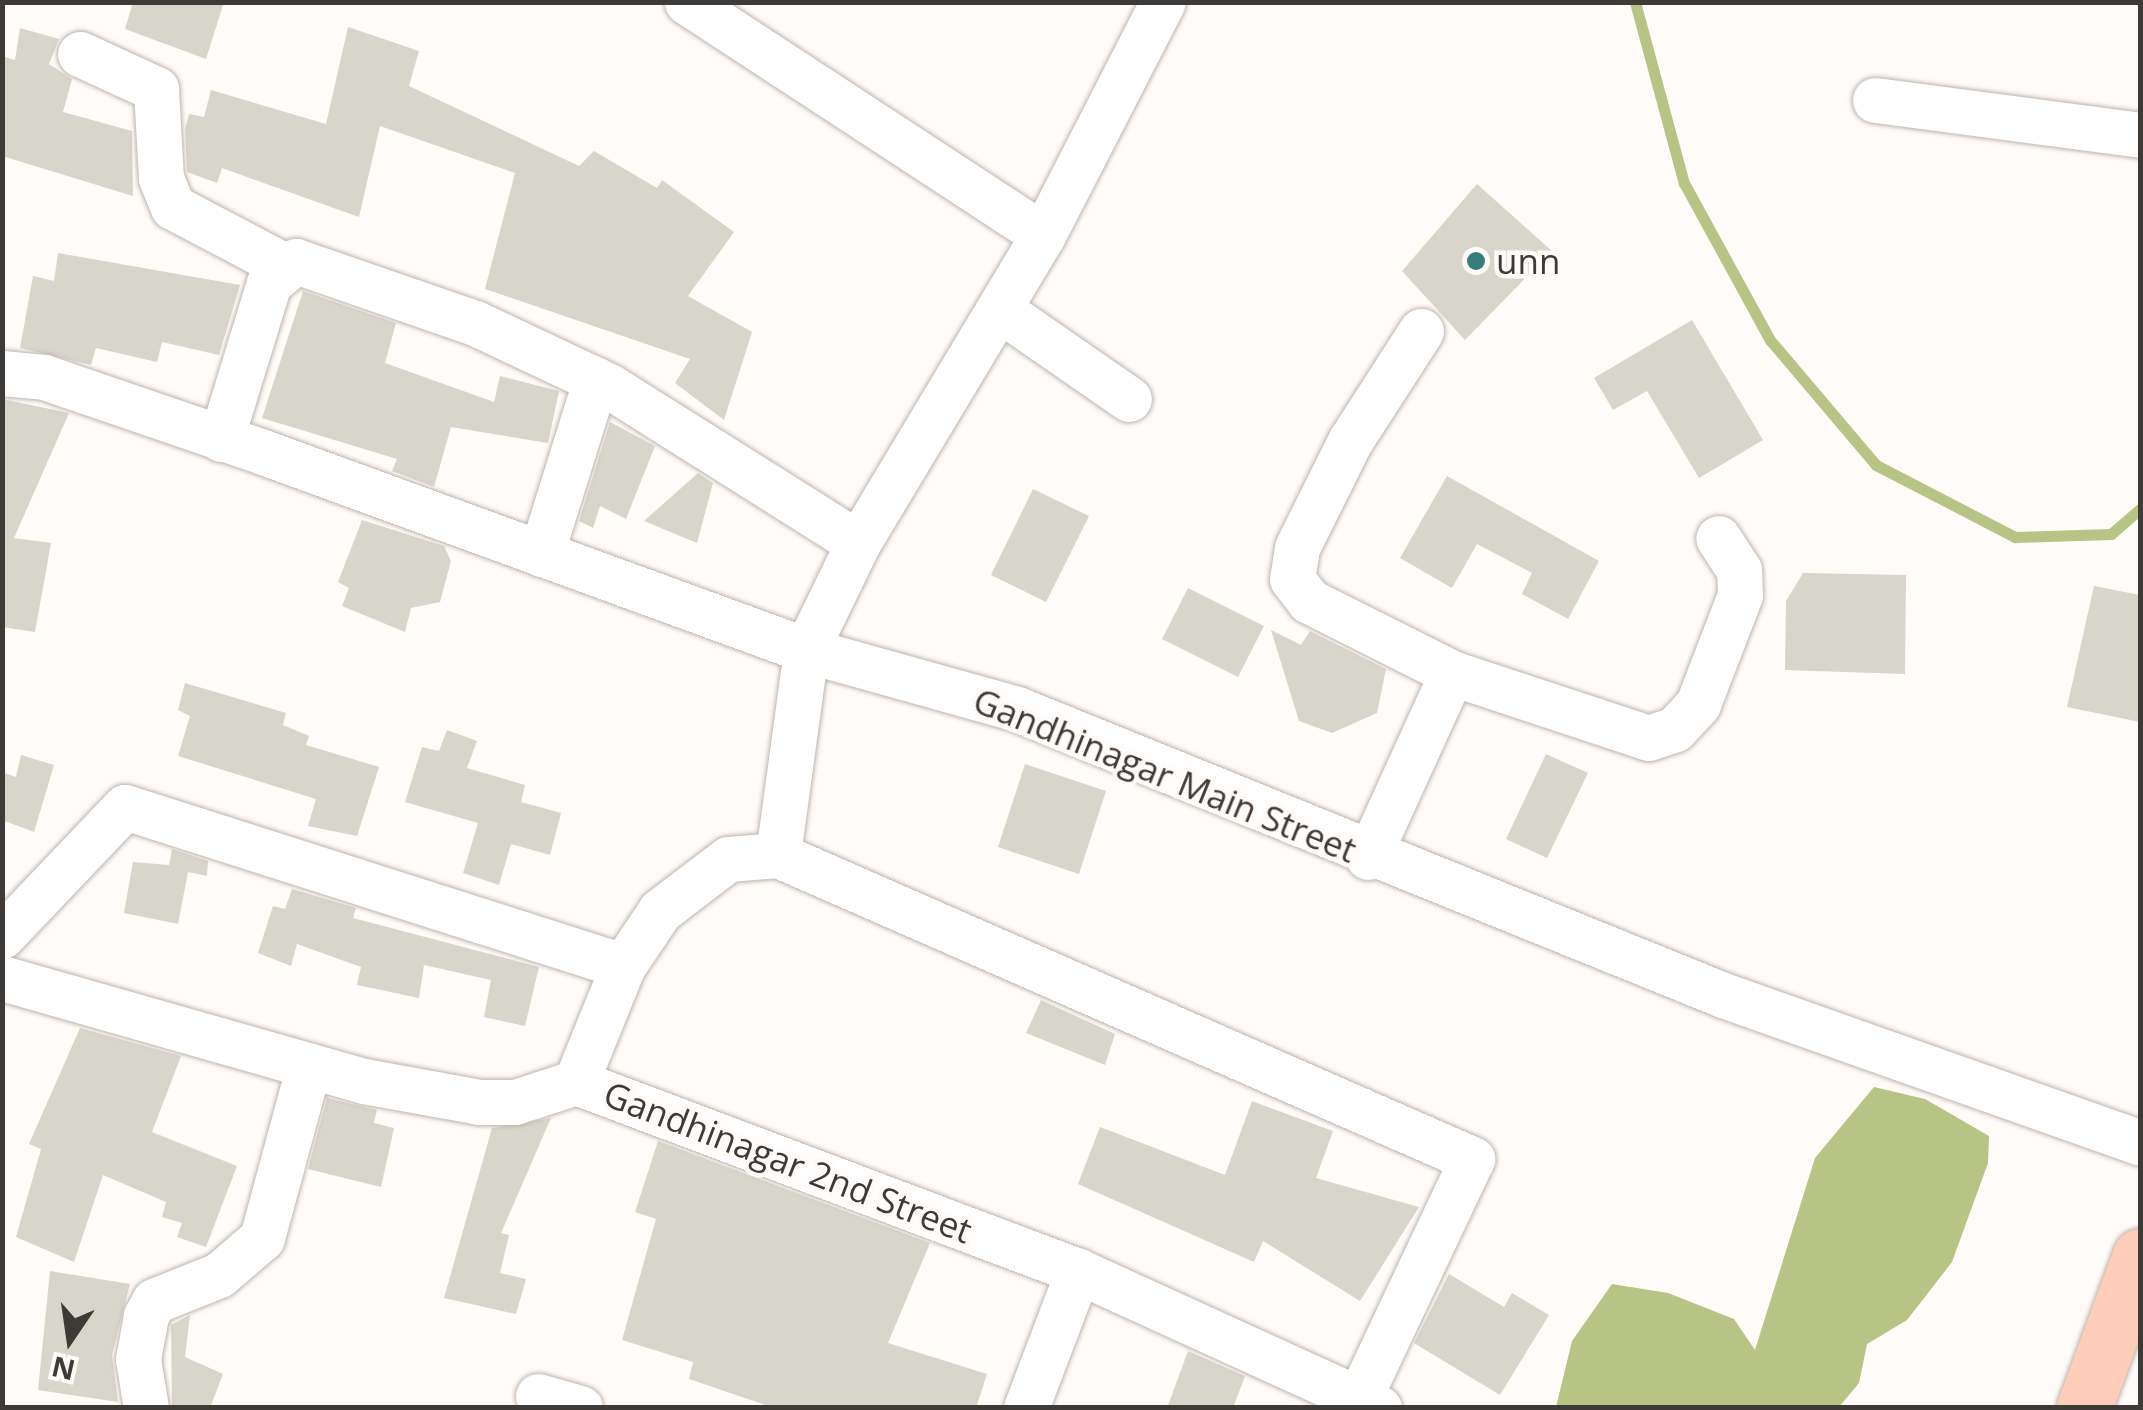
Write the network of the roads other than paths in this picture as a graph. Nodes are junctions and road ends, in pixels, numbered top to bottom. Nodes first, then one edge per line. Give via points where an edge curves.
1 (687, 2) edge
2 (1163, 2) edge
3 (80, 54) dead end
4 (1875, 100) dead end
5 (2140, 135) edge
6 (1042, 235) junction
7 (281, 264) junction
8 (999, 309) junction
9 (1421, 331) dead end
10 (2, 373) edge
11 (596, 380) junction
12 (1129, 398) dead end
13 (221, 439) junction
14 (1718, 538) dead end
15 (858, 543) junction
16 (541, 554) junction
17 (806, 650) junction
18 (1452, 672) junction
19 (778, 855) junction
20 (1368, 857) junction
21 (2, 936) edge
22 (623, 966) junction
23 (2, 978) edge
24 (309, 1065) junction
25 (576, 1082) junction
26 (2140, 1143) edge
27 (2140, 1256) edge
28 (1078, 1270) junction
29 (1314, 1393) edge
30 (1369, 1403) edge
31 (146, 1408) edge
32 (1026, 1408) edge
33 (2084, 1408) edge

1 - 6 street
2 - 6 street
3 - 7 street via 156,89 161,178 173,207
4 - 5 street
6 - 8 street
7 - 11 street via 296,260 475,323
7 - 13 street
8 - 12 street
8 - 15 street
9 - 18 street via 1350,441 1292,578 1310,601
10 - 13 street, Gandhinagar Main Street via 44,377
11 - 15 street
11 - 16 street
13 - 16 street, Gandhinagar Main Street
14 - 18 street via 1739,570 1740,595 1698,704 1675,729 1648,738 1614,731
15 - 17 street
16 - 17 street, Gandhinagar Main Street
17 - 19 street
17 - 20 street, Gandhinagar Main Street via 1017,709
18 - 20 street
19 - 22 street via 728,859 690,880
19 - 30 street via 1472,1160
20 - 26 street, Gandhinagar Main Street
21 - 22 street via 125,807
22 - 25 street
23 - 24 street, Gandhinagar 2nd Street
24 - 25 street, Gandhinagar 2nd Street via 478,1102 515,1102
24 - 31 street via 262,1238 220,1275 154,1301 146,1316 138,1359
25 - 28 street, Gandhinagar 2nd Street
27 - 33 main road
28 - 29 street, Gandhinagar 2nd Street
28 - 32 street
29 - 30 street, Gandhinagar 2nd Street

